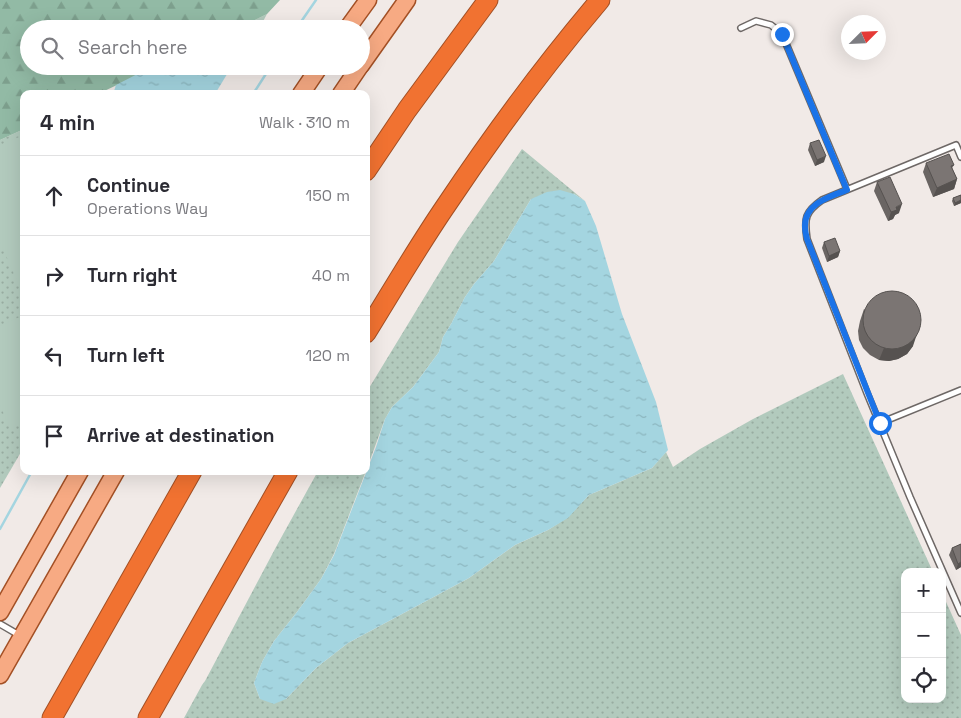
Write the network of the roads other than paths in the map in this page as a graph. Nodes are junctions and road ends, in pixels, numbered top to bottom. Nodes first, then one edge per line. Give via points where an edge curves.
1 (368, 0) edge
2 (407, 0) edge
3 (488, 0) edge
4 (600, 0) edge
5 (354, 20) edge
6 (741, 28) dead end
7 (370, 53) edge
8 (314, 75) edge
9 (355, 75) edge
10 (304, 90) edge
11 (344, 90) edge
12 (961, 157) edge
13 (370, 165) edge
14 (847, 190) junction
15 (370, 326) edge
16 (961, 390) edge
17 (880, 423) junction
18 (78, 475) edge
19 (114, 475) edge
20 (190, 475) edge
21 (286, 475) edge
22 (0, 612) edge
23 (961, 613) edge
24 (0, 624) edge
25 (22, 637) junction
26 (0, 675) edge
27 (52, 718) edge
28 (148, 718) edge

1 - 5 main road
2 - 7 main road
3 - 13 highway
4 - 15 highway via 489,142
6 - 14 lane via 756,21 771,25 782,34
8 - 10 main road
9 - 11 main road
12 - 14 lane via 956,145
14 - 17 lane via 812,207 805,225 807,239
16 - 17 lane
17 - 23 lane
18 - 22 main road
19 - 25 main road
20 - 27 highway
21 - 28 highway
24 - 25 lane
25 - 26 main road

